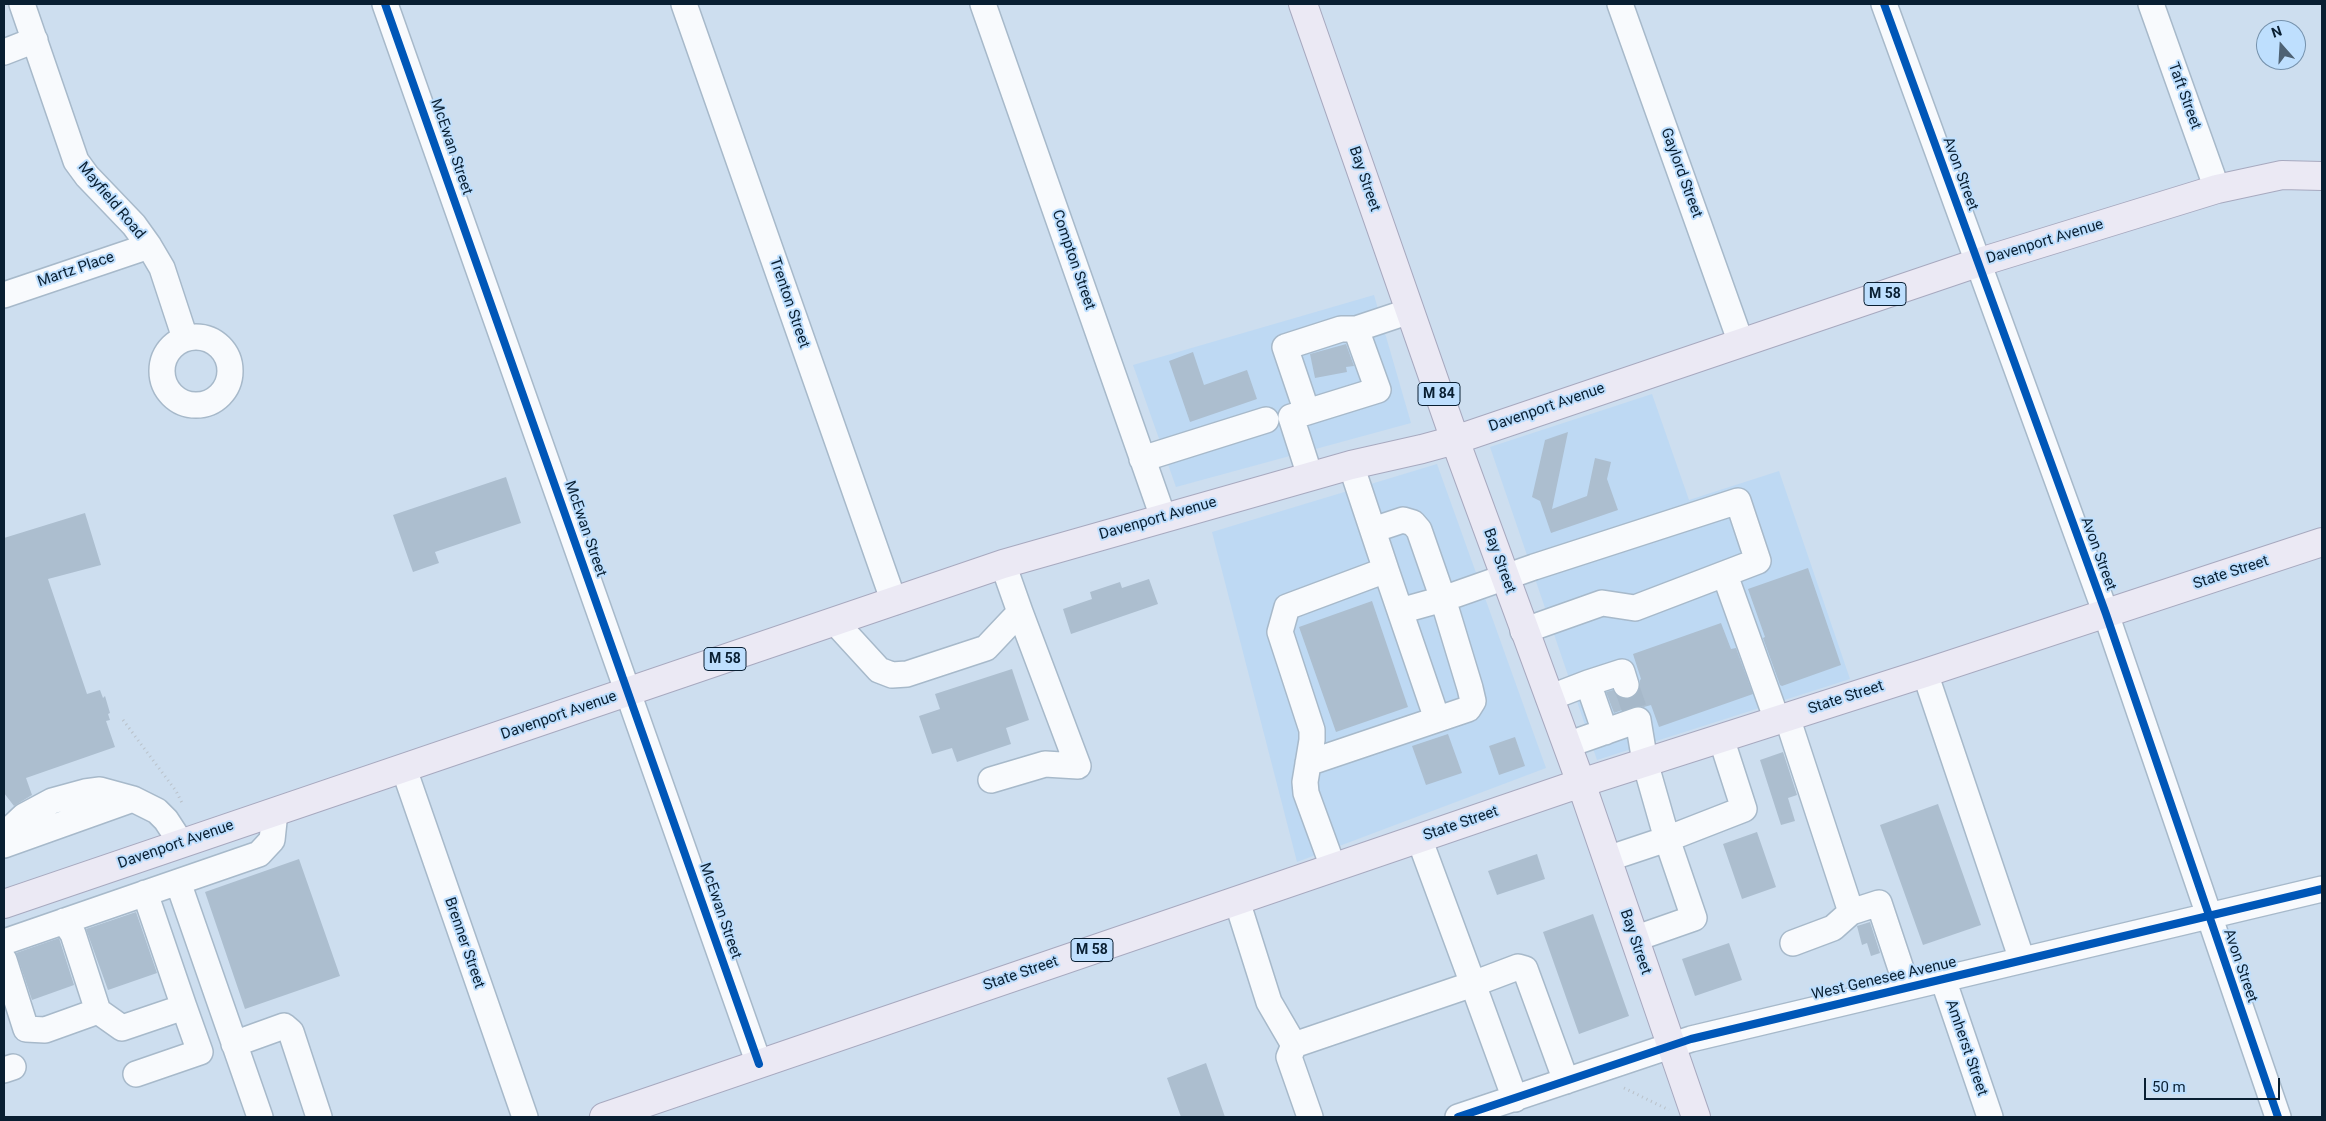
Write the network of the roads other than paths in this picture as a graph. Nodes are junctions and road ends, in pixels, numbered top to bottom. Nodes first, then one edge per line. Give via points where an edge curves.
1 (22, 4) edge
2 (385, 4) edge
3 (684, 4) edge
4 (983, 4) edge
5 (1303, 4) edge
6 (1620, 4) edge
7 (1884, 4) edge
8 (2150, 4) edge
9 (34, 40) junction
10 (4, 52) edge
11 (2322, 176) edge
12 (2217, 189) junction
13 (149, 246) junction
14 (1976, 262) junction
15 (4, 295) edge
16 (1410, 311) junction
17 (1356, 329) junction
18 (185, 338) dead end
19 (1741, 343) junction
20 (1307, 412) junction
21 (1266, 420) dead end
22 (1454, 440) junction
23 (1142, 459) junction
24 (1350, 465) junction
25 (1310, 476) junction
26 (1163, 517) junction
27 (1373, 530) junction
28 (2322, 542) edge
29 (1003, 564) junction
30 (1386, 570) junction
31 (1725, 575) junction
32 (1505, 576) junction
33 (1443, 599) junction
34 (894, 602) junction
35 (1400, 611) junction
36 (1020, 612) junction
37 (2106, 614) junction
38 (835, 622) junction
39 (1523, 630) junction
40 (1925, 673) junction
41 (1624, 678) dead end
42 (1588, 683) junction
43 (628, 692) junction
44 (1549, 698) junction
45 (1437, 719) junction
46 (1782, 719) junction
47 (1605, 732) junction
48 (1721, 738) junction
49 (1566, 745) junction
50 (1645, 762) junction
51 (1308, 763) junction
52 (404, 768) junction
53 (991, 780) dead end
54 (1581, 783) junction
55 (133, 799) junction
56 (275, 812) junction
57 (4, 835) edge
58 (1419, 838) junction
59 (1667, 840) junction
60 (181, 843) junction
61 (4, 845) edge
62 (1607, 859) junction
63 (1333, 867) junction
64 (178, 882) junction
65 (2322, 888) edge
66 (145, 893) junction
67 (1237, 901) junction
68 (4, 904) edge
69 (1851, 912) junction
70 (2208, 916) junction
71 (64, 921) junction
72 (1634, 939) junction
73 (4, 942) edge
74 (1793, 943) dead end
75 (4, 960) edge
76 (2022, 960) junction
77 (1943, 979) junction
78 (1473, 984) junction
79 (1907, 987) junction
80 (184, 1007) junction
81 (98, 1011) junction
82 (234, 1044) junction
83 (1294, 1045) junction
84 (1671, 1046) junction
85 (759, 1064) junction
86 (136, 1074) dead end
87 (1566, 1081) junction
88 (1516, 1099) junction
89 (260, 1117) edge
90 (319, 1117) edge
91 (525, 1117) edge
92 (604, 1117) edge
93 (1310, 1117) edge
94 (1458, 1117) edge
95 (1696, 1117) edge
96 (1990, 1117) edge
97 (2278, 1117) edge

1 - 9 street, Mayfield Road
2 - 43 street, McEwan Street
3 - 34 street, Trenton Street
4 - 23 street, Compton Street
5 - 16 main road, Bay Street / M 84
6 - 19 street, Gaylord Street
7 - 14 street, Avon Street
8 - 12 street, Taft Street
9 - 10 street
9 - 13 street, Mayfield Road via 76,161
11 - 12 main road, Davenport Avenue / M 58 via 2282,176
12 - 14 main road, Davenport Avenue / M 58
13 - 15 street, Martz Place
13 - 18 street, Mayfield Road via 162,268
14 - 19 main road, Davenport Avenue / M 58
14 - 37 street, Avon Street
16 - 17 street
16 - 22 main road, Bay Street / M 84
17 - 20 street via 1378,390
17 - 20 street via 1341,328 1285,347
19 - 22 main road, Davenport Avenue / M 58
20 - 25 street via 1291,417
21 - 23 street
22 - 24 main road, Davenport Avenue / M 58
22 - 32 main road, Bay Street / M 84
23 - 26 street, Compton Street
24 - 25 main road, Davenport Avenue / M 58
24 - 27 street
25 - 26 main road, Davenport Avenue / M 58
26 - 29 main road, Davenport Avenue / M 58
27 - 30 street
27 - 33 street via 1403,520 1413,524 1419,530
28 - 37 main road, State Street / M 58
29 - 34 main road, Davenport Avenue / M 58
29 - 36 street
30 - 35 street
30 - 51 street via 1297,601 1287,607 1282,618 1280,632 1312,730
31 - 32 street via 1758,561 1738,501
31 - 39 street via 1635,608 1602,603
31 - 46 street
32 - 33 street
32 - 39 main road, Bay Street / M 84
33 - 35 street
33 - 45 street via 1473,701 1468,709
34 - 38 main road, Davenport Avenue / M 58
35 - 45 street
36 - 38 street via 986,648 907,674 892,675 879,670
36 - 53 street via 1078,766 1045,764
37 - 40 main road, State Street / M 58
37 - 70 street, Avon Street
38 - 43 main road, Davenport Avenue / M 58
39 - 44 main road, Bay Street / M 84
40 - 46 main road, State Street / M 58
40 - 76 street
41 - 42 street
42 - 44 street
42 - 47 street
43 - 52 main road, Davenport Avenue / M 58
43 - 85 street, McEwan Street
44 - 49 main road, Bay Street / M 84
45 - 51 street
46 - 48 main road, State Street / M 58
46 - 69 street
47 - 49 street
47 - 50 street via 1636,715
48 - 50 main road, State Street / M 58
48 - 59 street via 1744,810
49 - 54 main road, Bay Street / M 84
50 - 54 main road, State Street / M 58
50 - 59 street
51 - 63 street via 1306,793
52 - 56 main road, Davenport Avenue / M 58
52 - 91 street, Brenner Street
54 - 58 main road, State Street / M 58
54 - 62 main road, Bay Street
55 - 57 street via 100,790 68,796 36,809 15,822
55 - 60 street via 157,811
55 - 61 street
56 - 60 main road, Davenport Avenue / M 58
56 - 64 street via 272,840 259,854
58 - 63 main road, State Street / M 58
58 - 78 street
59 - 62 street
59 - 72 street via 1694,918
60 - 68 main road, Davenport Avenue / M 58
62 - 72 main road, Bay Street
63 - 67 main road, State Street / M 58
64 - 66 street
64 - 82 street
65 - 70 street, West Genesee Avenue
66 - 71 street
66 - 80 street
67 - 83 street via 1270,1002
67 - 85 main road, State Street / M 58
69 - 74 street via 1833,928
69 - 79 street via 1879,904
70 - 76 street, West Genesee Avenue
70 - 97 street, Avon Street
71 - 73 street
71 - 81 street via 73,934
72 - 84 main road, Bay Street
75 - 81 street via 26,1028 44,1030
76 - 77 street, West Genesee Avenue
77 - 79 street, West Genesee Avenue
77 - 96 street, Amherst Street
78 - 83 street
78 - 87 street via 1518,967 1525,969
78 - 88 street
79 - 84 street, West Genesee Avenue
80 - 81 street via 122,1028
80 - 86 street via 200,1052
82 - 89 street
82 - 90 street via 284,1026 291,1032
83 - 93 street via 1289,1057
84 - 87 street, West Genesee Avenue
84 - 95 main road, Bay Street
85 - 92 main road, State Street / M 58
87 - 88 street, West Genesee Avenue
88 - 94 street, West Genesee Avenue

